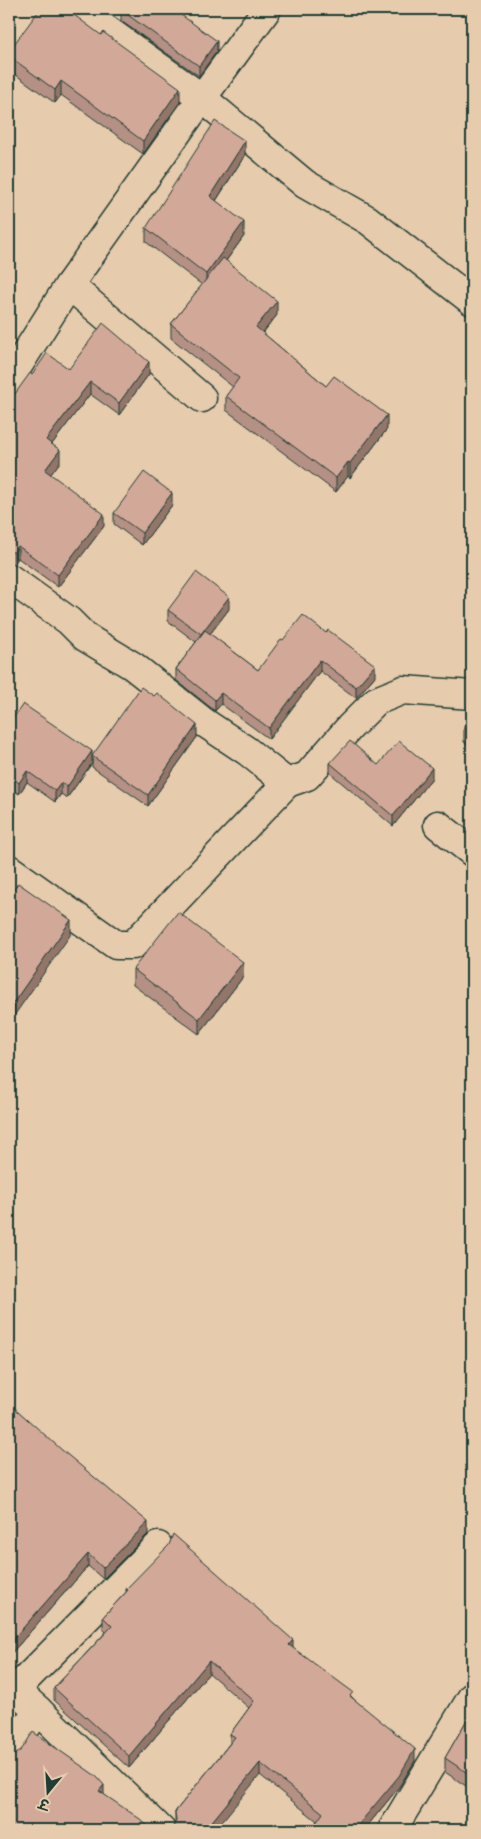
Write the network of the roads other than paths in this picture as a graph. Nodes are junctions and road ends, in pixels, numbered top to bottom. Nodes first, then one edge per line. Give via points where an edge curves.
1 (78, 9) edge
2 (267, 9) edge
3 (202, 98) junction
4 (69, 285) junction
5 (472, 302) edge
6 (9, 380) edge
7 (202, 398) dead end
8 (9, 578) edge
9 (472, 696) edge
10 (287, 783) junction
11 (438, 825) dead end
12 (472, 852) edge
13 (9, 870) edge
14 (158, 1546) dead end
15 (12, 1687) edge
16 (38, 1710) junction
17 (468, 1713) edge
18 (9, 1752) edge
19 (158, 1829) edge
20 (392, 1830) edge

1 - 3 street
2 - 3 street
3 - 4 street
3 - 5 street via 306,184 368,220
4 - 6 street
4 - 7 street
8 - 10 street via 85,636 133,666
9 - 10 street via 403,690 376,701 307,776
10 - 13 street via 133,946 116,945
11 - 12 street
14 - 15 street
15 - 16 street
16 - 18 street
16 - 19 street
17 - 20 street

